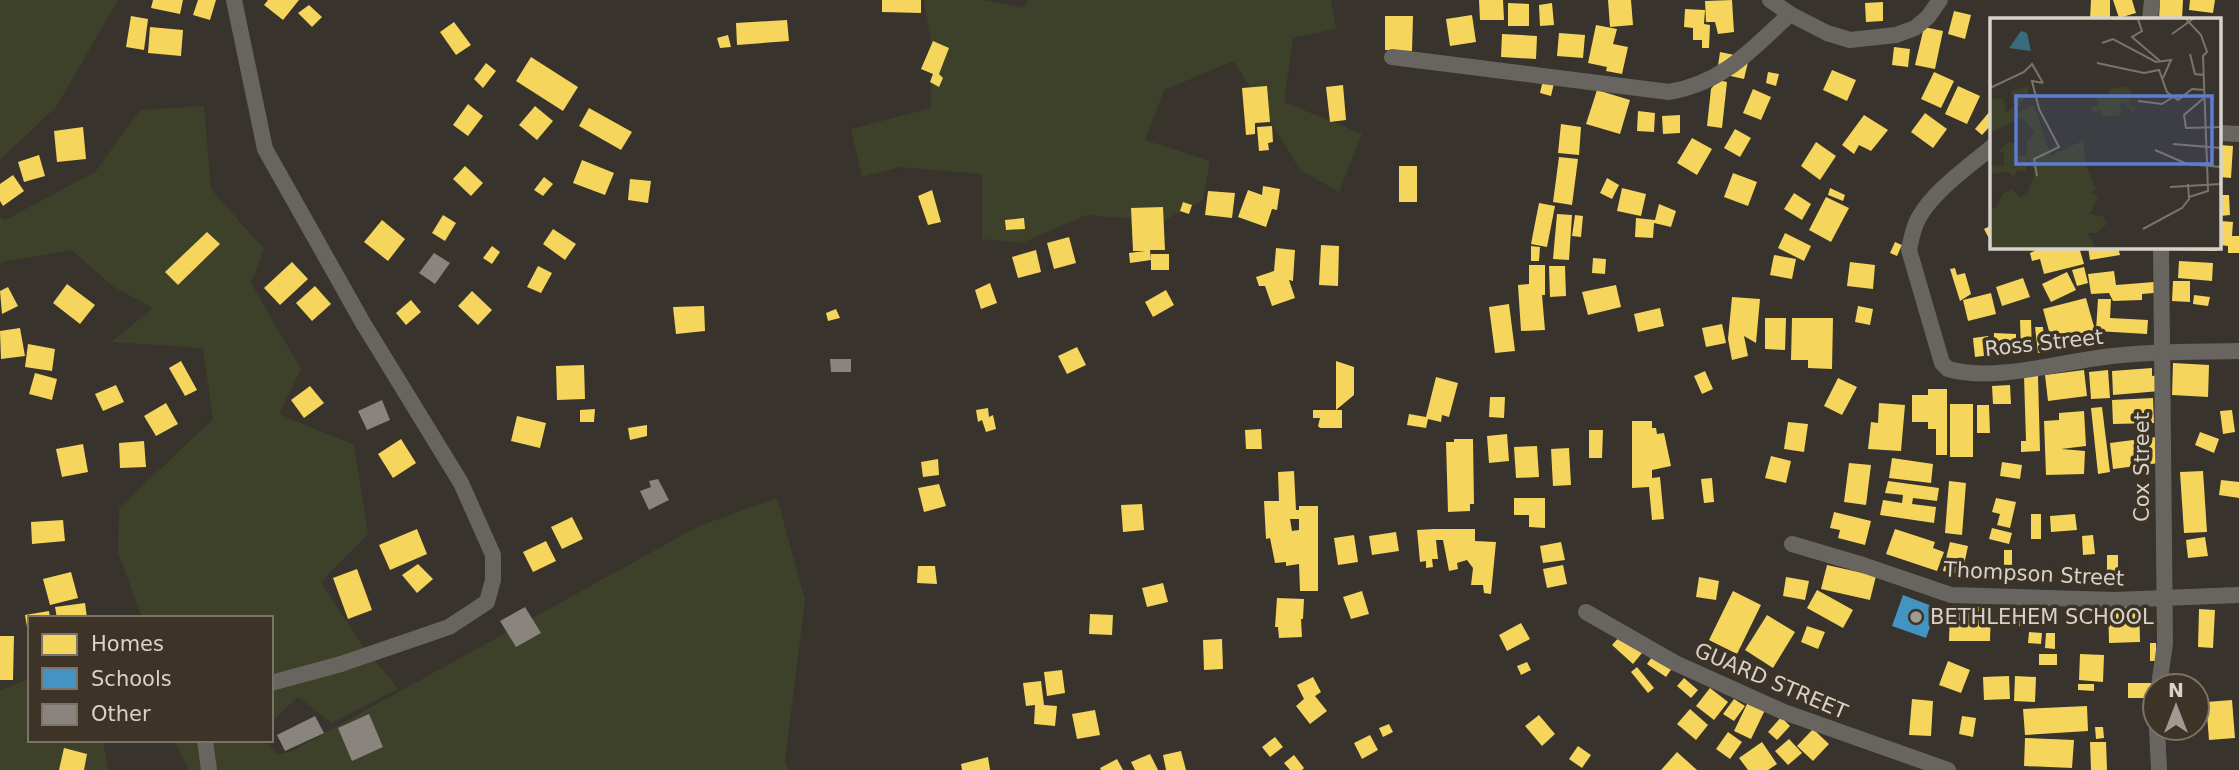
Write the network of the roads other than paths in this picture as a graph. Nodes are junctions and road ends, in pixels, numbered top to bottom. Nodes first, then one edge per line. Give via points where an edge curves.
1 (234, 0) edge
2 (1770, 0) edge
3 (1940, 0) edge
4 (2151, 0) edge
5 (1790, 14) junction
6 (2150, 18) edge
7 (1392, 57) dead end
8 (1990, 149) edge
9 (2161, 248) edge
10 (2239, 351) edge
11 (2162, 353) junction
12 (1792, 544) dead end
13 (2239, 595) edge
14 (2164, 600) junction
15 (1586, 611) dead end
16 (2161, 672) edge
17 (273, 682) edge
18 (205, 742) edge
19 (2158, 742) edge
20 (209, 770) edge
21 (1948, 770) edge
22 (2159, 770) edge

1 - 17 street via 265,149 363,323 461,483 493,555 487,602 449,627
2 - 5 street
3 - 5 street via 1915,28 1850,40
4 - 6 street
5 - 7 street via 1714,78 1669,92
8 - 11 street, Ross Street via 1929,203 1917,219 1909,250 1942,363 1956,371 1991,372
9 - 11 street, Cox Street
10 - 11 street, Ross Street
11 - 14 street, Cox Street
12 - 14 street, Thompson Street via 1951,596
13 - 14 street, Thompson Street
14 - 16 street, Cox Street
15 - 21 street, GUARD STREET via 1675,663 1784,712
18 - 20 street
19 - 22 street

